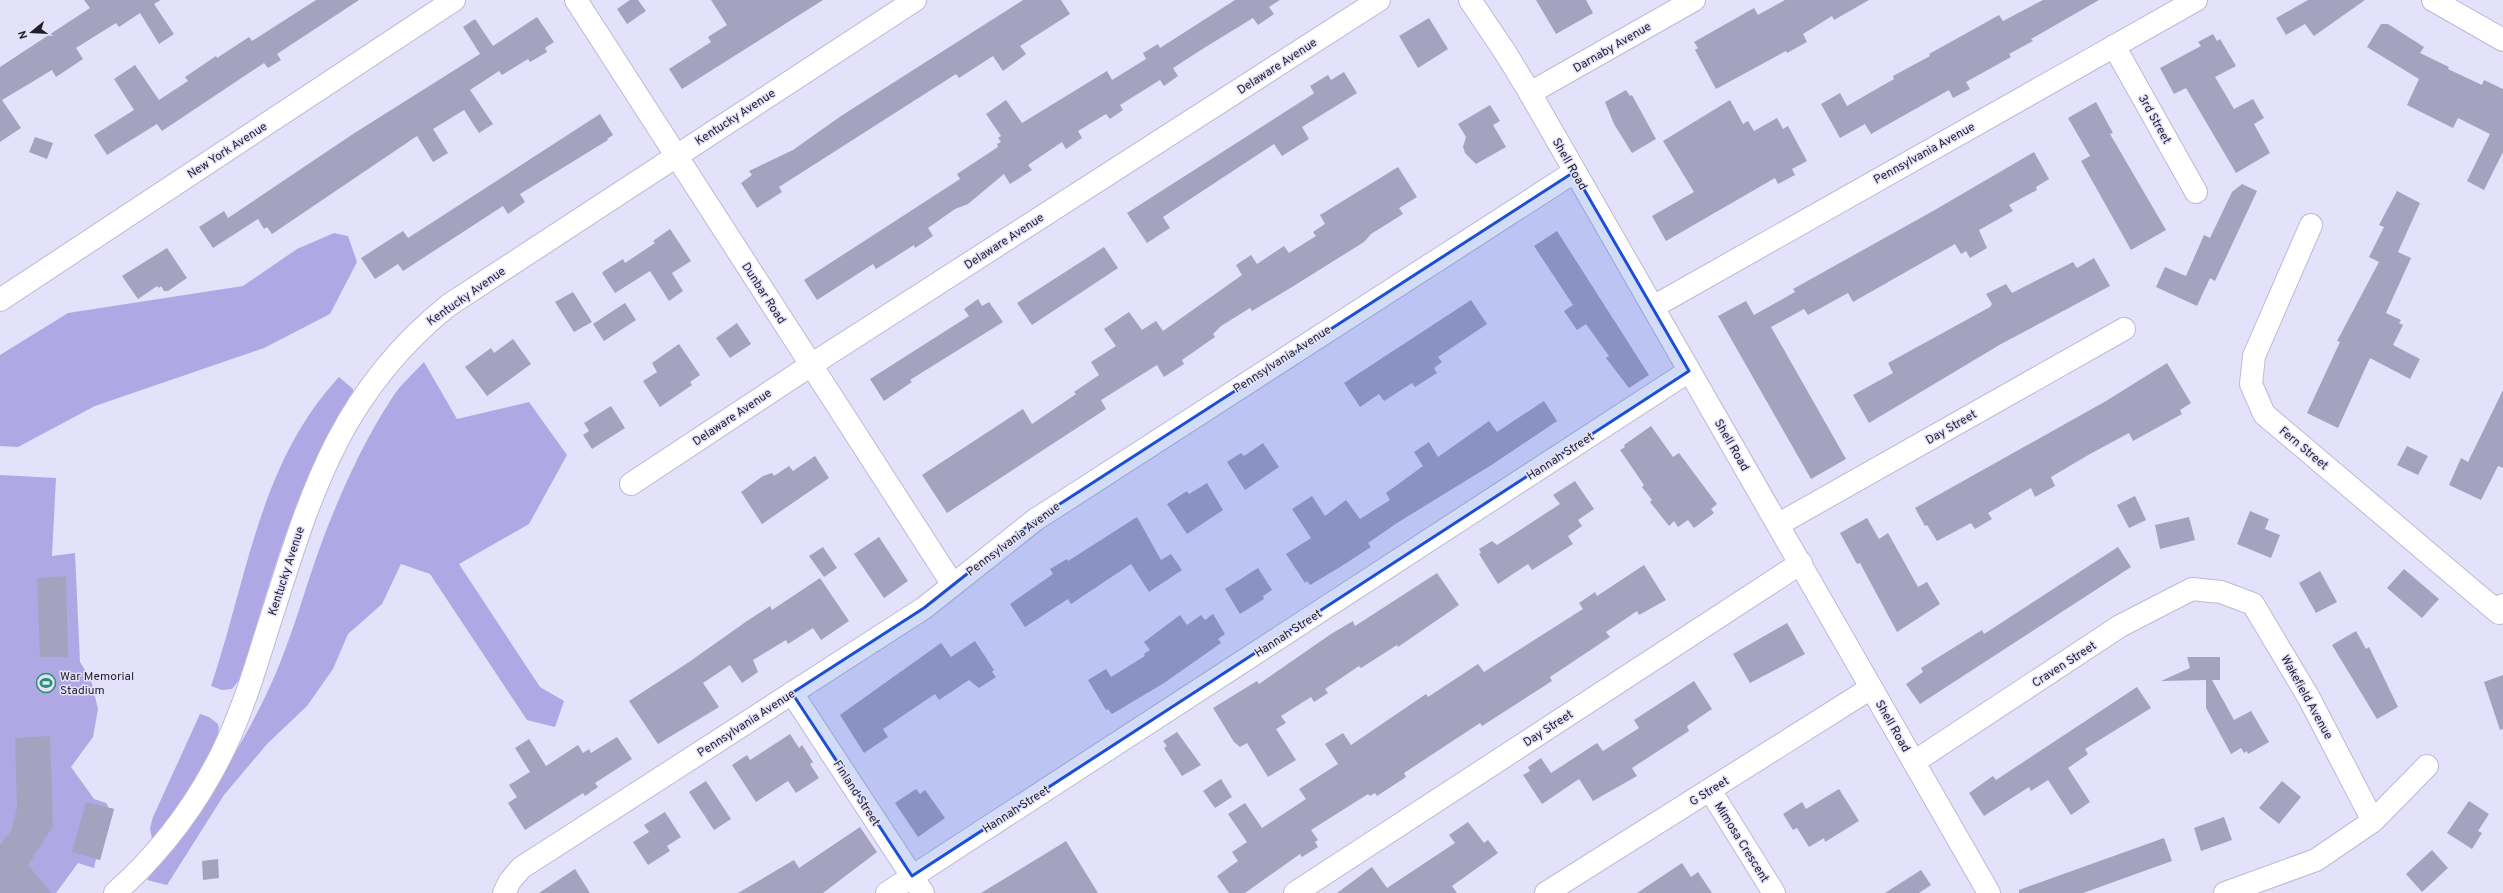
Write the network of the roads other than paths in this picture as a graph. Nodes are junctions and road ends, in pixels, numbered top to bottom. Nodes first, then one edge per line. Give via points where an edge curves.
1 (454, 0) edge
2 (576, 0) edge
3 (915, 0) edge
4 (1379, 0) edge
5 (1470, 0) edge
6 (1694, 0) edge
7 (2196, 0) edge
8 (2433, 0) edge
9 (2503, 40) edge
10 (2114, 46) junction
11 (1530, 93) junction
12 (675, 157) junction
13 (1574, 172) junction
14 (2196, 192) dead end
15 (2311, 226) dead end
16 (0, 300) edge
17 (1653, 307) junction
18 (2124, 329) dead end
19 (811, 364) junction
20 (1689, 371) junction
21 (631, 484) dead end
22 (1778, 524) junction
23 (1801, 563) junction
24 (953, 585) junction
25 (2221, 592) joint
26 (2501, 609) edge
27 (1871, 688) junction
28 (792, 693) junction
29 (1914, 762) junction
30 (2427, 766) dead end
31 (1710, 790) junction
32 (2373, 821) junction
33 (917, 885) edge
34 (115, 893) edge
35 (504, 893) edge
36 (887, 893) edge
37 (1295, 893) edge
38 (1546, 893) edge
39 (1774, 893) edge
40 (1989, 893) edge
41 (2225, 893) edge

1 - 16 street, New York Avenue
2 - 12 street, Dunbar Road
3 - 12 street, Kentucky Avenue
4 - 19 street, Delaware Avenue
5 - 11 street, Shell Road
6 - 11 street, Darnaby Avenue
7 - 10 street, Pennsylvania Avenue
8 - 9 street
10 - 14 street, 3rd Street
10 - 17 street, Pennsylvania Avenue
11 - 13 street, Shell Road
12 - 19 street, Dunbar Road
12 - 34 street, Kentucky Avenue via 449,305 405,344 378,376 352,414 320,474 294,542 252,679 224,750 179,823 142,868
13 - 17 street, Shell Road
13 - 24 street, Pennsylvania Avenue via 1035,520
15 - 26 street, Fern Street via 2254,356 2251,384 2264,414
17 - 20 street, Shell Road
18 - 22 street, Day Street
19 - 21 street, Delaware Avenue
19 - 24 street, Dunbar Road
20 - 22 street, Shell Road
20 - 33 street, Hannah Street
22 - 23 street, Shell Road
23 - 27 street, Shell Road
23 - 37 street, Day Street
24 - 28 street, Pennsylvania Avenue via 924,608
25 - 29 street, Craven Street via 2192,589 2120,626
25 - 32 street, Wakefield Avenue via 2253,604 2309,698
27 - 29 street, Shell Road
27 - 31 street, G Street
28 - 33 street, Finland Street
28 - 35 street, Pennsylvania Avenue via 521,868 510,880
29 - 40 street, Shell Road
30 - 32 street
31 - 38 street, G Street
31 - 39 street, Mimosa Crescent
32 - 41 street via 2316,860
33 - 36 street, Hannah Street

